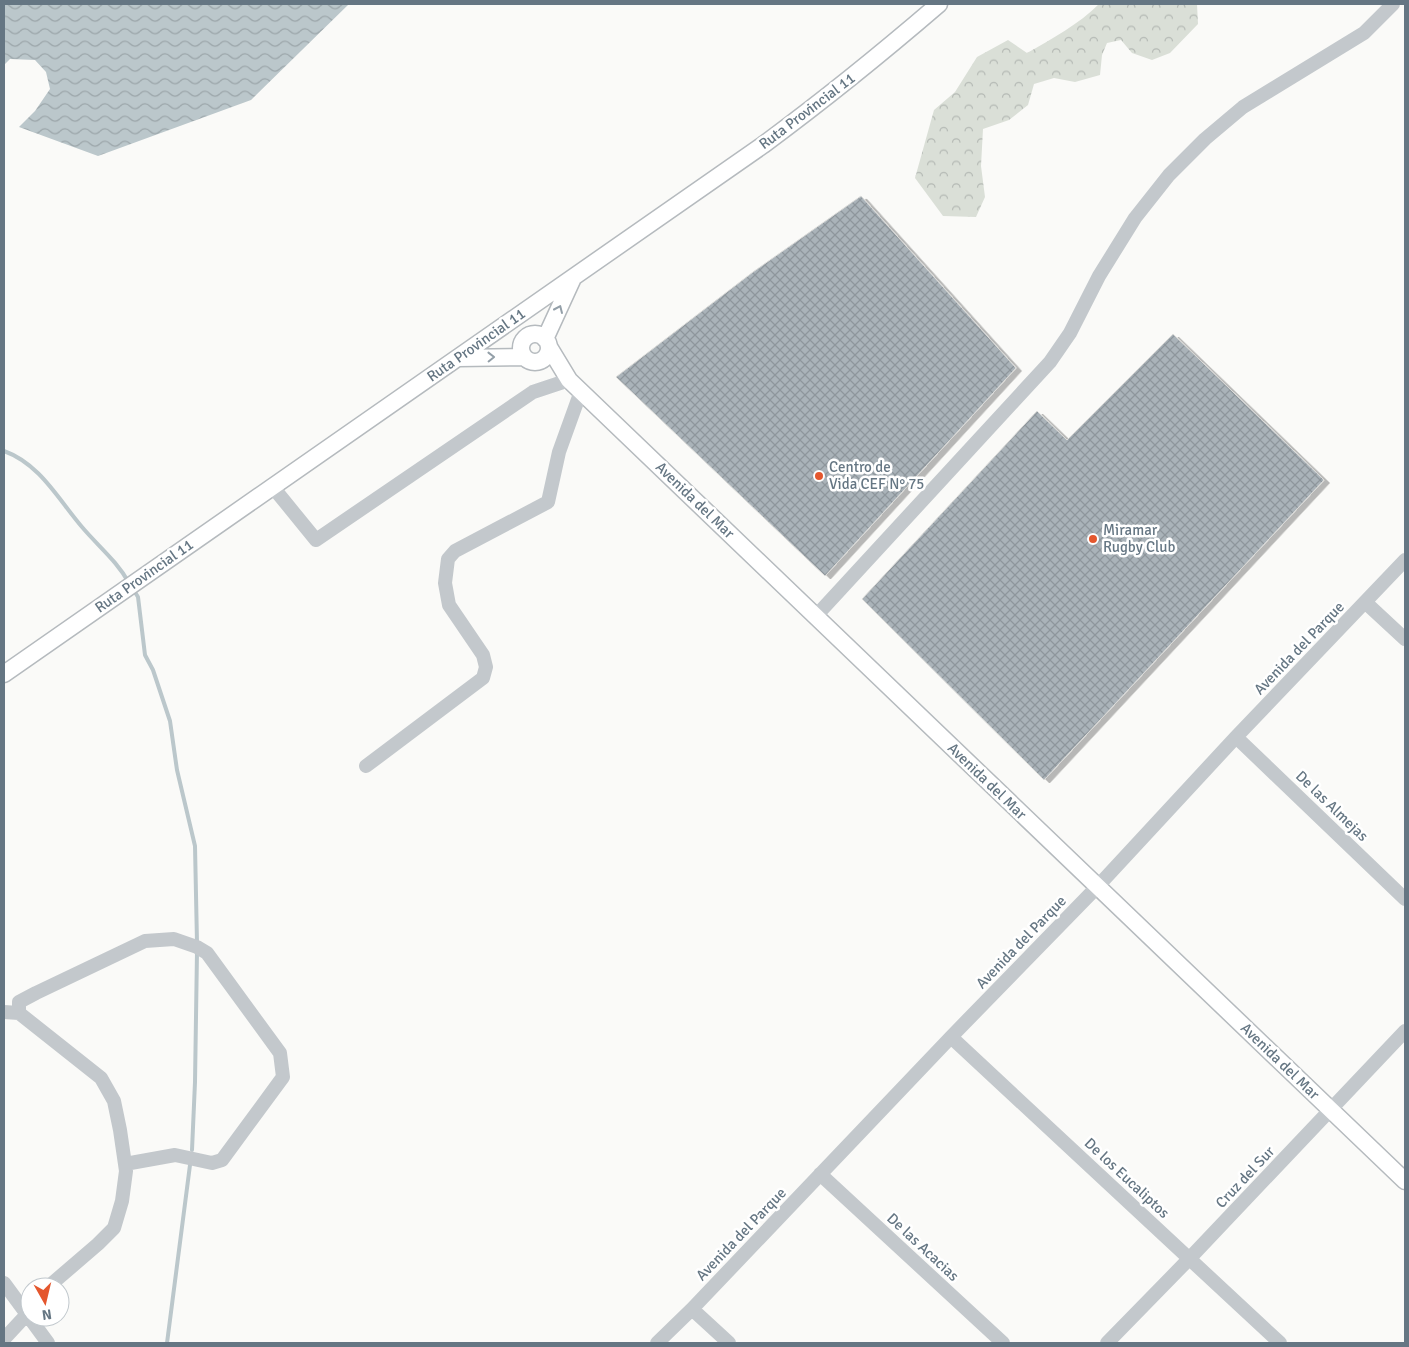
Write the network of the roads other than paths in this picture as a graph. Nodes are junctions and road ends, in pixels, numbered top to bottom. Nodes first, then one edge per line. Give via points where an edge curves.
1 (939, 4) edge
2 (1393, 4) edge
3 (572, 278) junction
4 (512, 320) junction
5 (534, 347) junction
6 (458, 358) junction
7 (575, 385) junction
8 (272, 486) junction
9 (1405, 560) edge
10 (1365, 602) junction
11 (816, 616) junction
12 (1405, 639) edge
13 (4, 674) edge
14 (1236, 737) junction
15 (366, 766) dead end
16 (1098, 886) junction
17 (1405, 899) edge
18 (4, 1012) edge
19 (19, 1013) junction
20 (1405, 1032) edge
21 (951, 1037) junction
22 (1331, 1110) junction
23 (125, 1164) junction
24 (820, 1174) junction
25 (1405, 1181) edge
26 (1189, 1259) junction
27 (60, 1277) edge
28 (4, 1284) edge
29 (20, 1303) edge
30 (692, 1310) junction
31 (20, 1322) edge
32 (38, 1327) edge
33 (4, 1339) edge
34 (48, 1343) edge
35 (657, 1343) edge
36 (729, 1343) edge
37 (1003, 1343) edge
38 (1107, 1343) edge
39 (1280, 1343) edge

1 - 3 main road, Ruta Provincial 11 via 810,110
2 - 11 street via 1364,33 1244,107 1169,175 1134,218 1070,333 1050,362
3 - 4 main road, Ruta Provincial 11
5 -> 3 main road
4 - 5 main road
4 - 6 main road, Ruta Provincial 11
6 -> 5 main road, Avenida del Mar
5 - 7 main road, Avenida del Mar
5 - 7 main road, Avenida del Mar
6 - 8 main road, Ruta Provincial 11
7 - 8 street via 533,392 316,540
7 - 11 main road, Avenida del Mar
7 - 15 street via 548,502 454,551 448,560 445,583 449,605 483,656 486,667 483,678
8 - 13 main road, Ruta Provincial 11
9 - 10 street, Avenida del Parque
10 - 12 street
10 - 14 street, Avenida del Parque
11 - 16 main road, Avenida del Mar
14 - 16 street, Avenida del Parque
14 - 17 street, De las Almejas
16 - 21 street, Avenida del Parque
16 - 22 main road, Avenida del Mar
18 - 19 street
19 - 23 street via 101,1078 114,1102
19 - 23 street via 19,1002 36,993 145,941 174,939 208,953 280,1053 283,1077 222,1160 212,1163 175,1155
20 - 22 street, Cruz del Sur
21 - 24 street, Avenida del Parque
21 - 26 street, De los Eucaliptos
22 - 25 main road, Avenida del Mar
22 - 26 street, Cruz del Sur
23 - 27 street via 122,1201 114,1228
24 - 30 street, Avenida del Parque
24 - 37 street, De las Acacias
26 - 38 street, Cruz del Sur
26 - 39 street, De los Eucaliptos
28 - 29 street
30 - 35 street, Avenida del Parque
30 - 36 street
31 - 33 street
32 - 34 street

